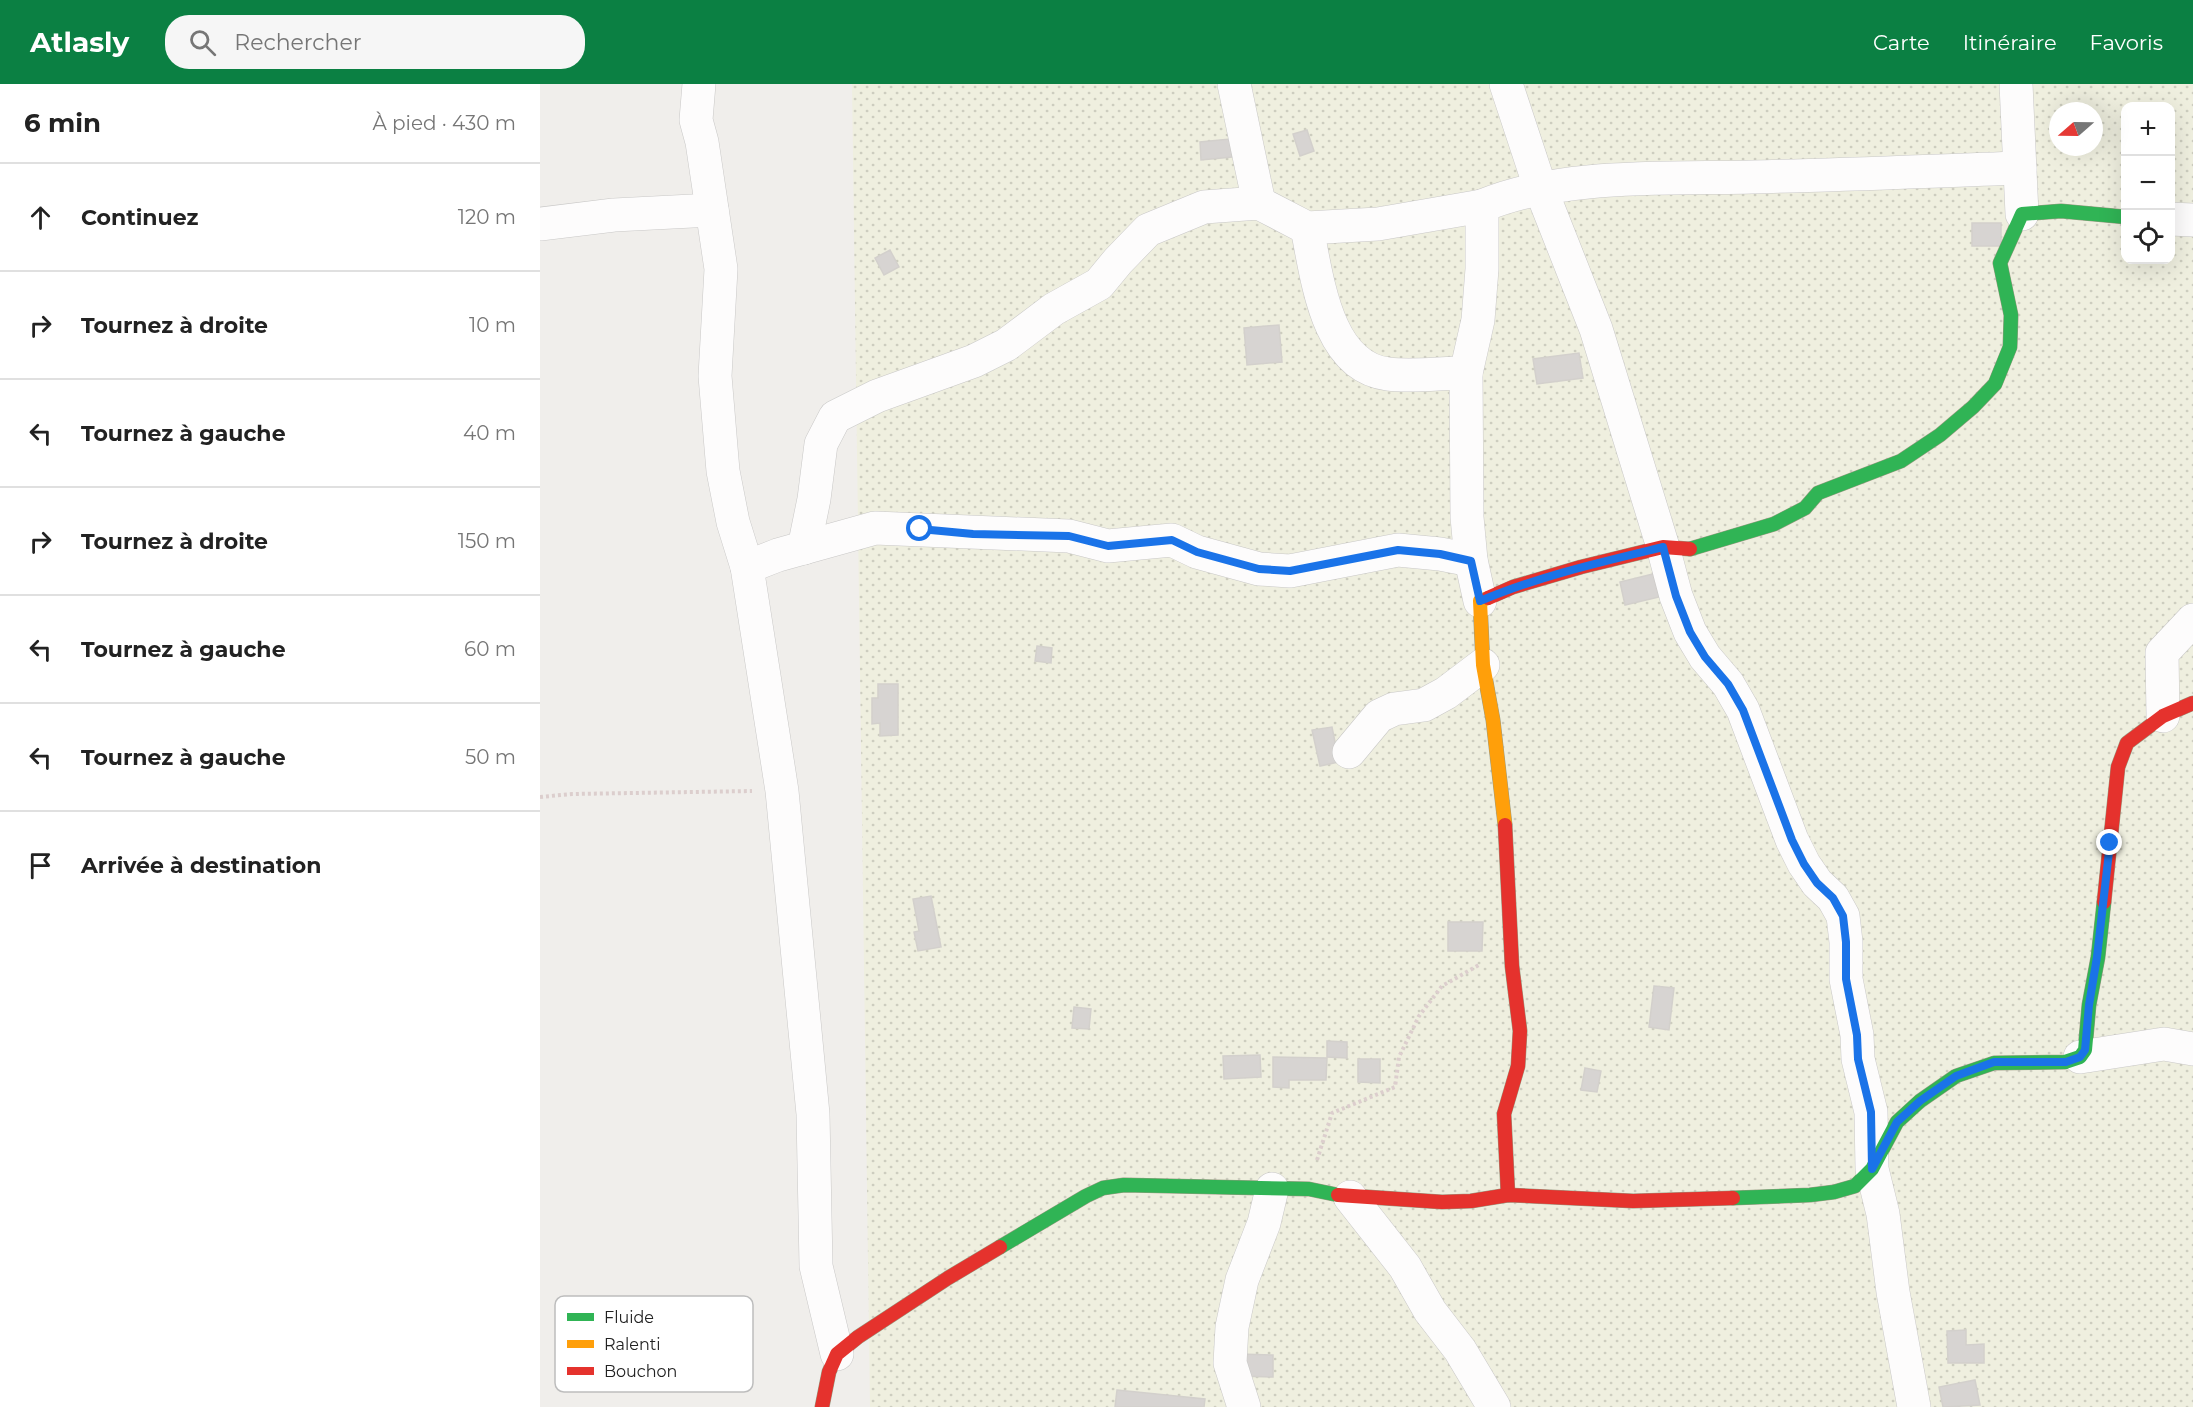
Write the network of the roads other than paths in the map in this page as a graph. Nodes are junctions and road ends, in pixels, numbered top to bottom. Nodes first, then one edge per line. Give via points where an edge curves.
1 (699, 84) edge
2 (1234, 84) edge
3 (1506, 84) edge
4 (2016, 84) edge
5 (2020, 168) junction
6 (1540, 187) junction
7 (1259, 203) junction
8 (1482, 206) junction
9 (712, 210) junction
10 (2022, 214) junction
11 (2121, 217) edge
12 (2175, 219) edge
13 (2193, 220) edge
14 (540, 224) edge
15 (1307, 228) junction
16 (1466, 373) junction
17 (1663, 547) junction
18 (804, 548) junction
19 (1471, 561) junction
20 (747, 567) junction
21 (1480, 601) junction
22 (2193, 620) edge
23 (1483, 665) junction
24 (2193, 703) edge
25 (2163, 716) junction
26 (1349, 752) dead end
27 (2193, 1048) edge
28 (2080, 1057) junction
29 (1872, 1169) junction
30 (1272, 1189) junction
31 (1508, 1195) junction
32 (1350, 1197) junction
33 (837, 1354) junction
34 (822, 1407) edge
35 (1244, 1407) edge
36 (1494, 1407) edge
37 (1914, 1407) edge

1 - 9 street via 696,120
2 - 7 street
3 - 6 street
4 - 5 street
5 - 6 street via 1626,180
5 - 10 street
6 - 8 street
6 - 17 street via 1596,329
7 - 15 street
7 - 18 street via 1204,207 1148,230 1099,284 1054,309 1006,345 835,417 821,444
8 - 15 street via 1378,224
8 - 16 street via 1478,320
9 - 14 street
9 - 20 street via 721,269 715,375 723,471
10 - 11 street via 2064,210
10 - 17 street via 2000,263 2011,315 2010,347 1995,384 1973,407 1901,461 1818,493 1805,508 1774,524 1689,549
12 - 13 street
15 - 16 street via 1320,295 1340,344 1362,366 1387,374
16 - 19 street
17 - 21 street via 1558,573
17 - 29 street via 1690,632 1743,710 1804,864 1843,916 1846,979 1871,1112
18 - 19 street via 875,528 1069,536 1108,546 1172,540 1197,552 1259,569 1290,571 1398,550
18 - 20 street
19 - 21 street
20 - 33 street via 782,791 813,1114 816,1266
21 - 23 street
22 - 25 street via 2162,653
23 - 26 street via 1425,705 1394,709 1379,716
23 - 31 street via 1505,827 1512,966 1520,1031 1518,1066 1504,1114
24 - 25 street
25 - 28 street via 2127,743 2118,767 2085,1050
27 - 28 street via 2164,1044
28 - 29 street via 2066,1062 1994,1062 1956,1076 1897,1122
29 - 31 street via 1855,1186 1810,1194 1644,1201
29 - 37 street via 1883,1214
30 - 32 street via 1309,1189
30 - 33 street via 1124,1185 1103,1188 948,1278
30 - 35 street via 1264,1223 1242,1280 1232,1327 1230,1363
31 - 32 street via 1442,1202
32 - 36 street via 1404,1267
33 - 34 street

